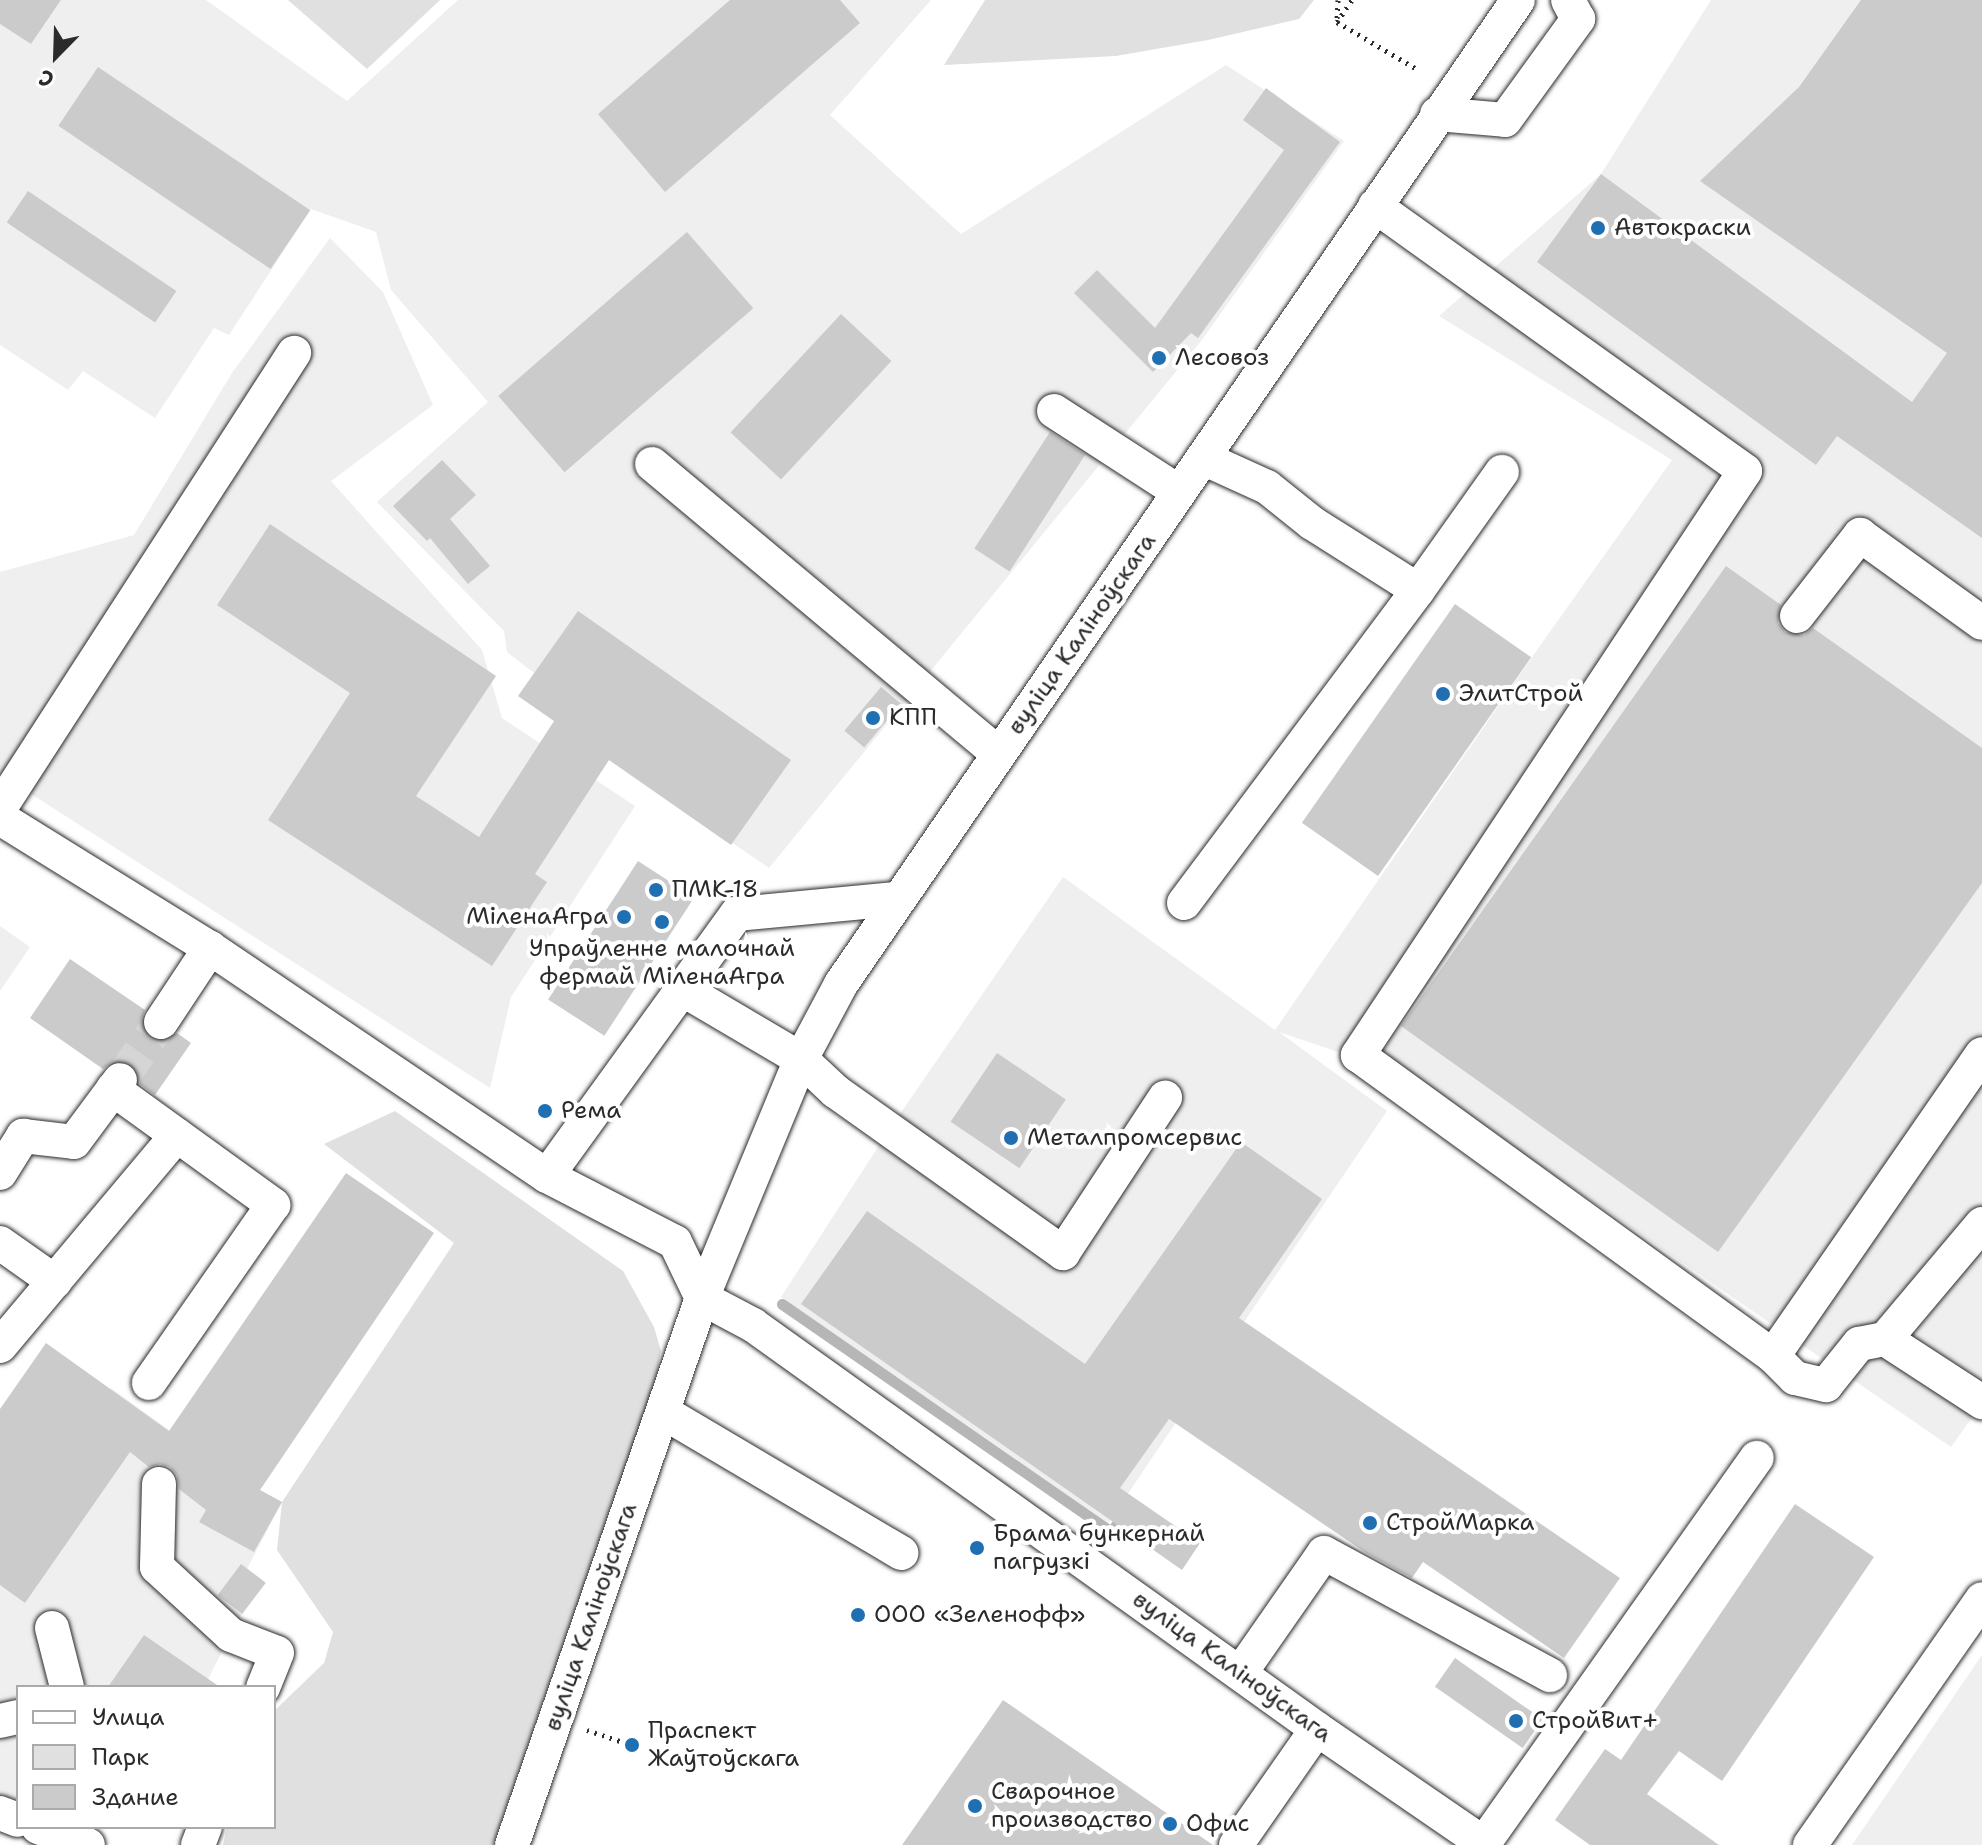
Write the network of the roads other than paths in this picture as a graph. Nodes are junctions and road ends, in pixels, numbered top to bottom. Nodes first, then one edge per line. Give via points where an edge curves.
1 (1518, 0) edge
2 (1568, 0) edge
3 (1437, 114) junction
4 (1375, 206) junction
5 (294, 353) dead end
6 (1054, 411) dead end
7 (1203, 458) junction
8 (652, 464) dead end
9 (1502, 472) dead end
10 (1179, 492) junction
11 (1418, 590) junction
12 (1797, 616) dead end
13 (1982, 623) edge
14 (999, 754) junction
15 (0, 808) edge
16 (0, 818) edge
17 (897, 899) junction
18 (1184, 903) dead end
19 (210, 948) junction
20 (682, 989) junction
21 (161, 1022) tunnel mouth
22 (1982, 1054) edge
23 (801, 1059) junction
24 (1165, 1098) dead end
25 (177, 1135) junction
26 (0, 1173) edge
27 (547, 1176) junction
28 (1982, 1224) edge
29 (0, 1243) edge
30 (55, 1282) junction
31 (702, 1298) junction
32 (1885, 1339) junction
33 (0, 1346) edge
34 (1773, 1356) junction
35 (149, 1383) dead end
36 (1982, 1402) edge
37 (663, 1412) junction
38 (1757, 1458) dead end
39 (159, 1484) dead end
40 (901, 1553) dead end
41 (1982, 1599) edge
42 (52, 1628) dead end
43 (1241, 1672) junction
44 (1550, 1675) dead end
45 (66, 1685) edge
46 (264, 1685) edge
47 (1317, 1729) junction
48 (44, 1829) edge
49 (1485, 1844) edge
50 (88, 1845) edge
51 (512, 1845) edge
52 (1236, 1845) edge
53 (1810, 1845) edge

1 - 3 street, вуліца Каліноўскага
2 - 3 street via 1578,19 1505,120
3 - 4 street, вуліца Каліноўскага
4 - 7 street, вуліца Каліноўскага
4 - 34 street via 1745,471 1358,1055
5 - 15 street
6 - 10 street
7 - 10 street, вуліца Каліноўскага
7 - 11 street via 1267,487 1312,523
8 - 14 street
9 - 11 street
10 - 14 street, вуліца Каліноўскага
11 - 18 street
12 - 13 street via 1860,535
14 - 17 street, вуліца Каліноўскага
16 - 19 street
17 - 20 street via 737,914
17 - 23 street, вуліца Каліноўскага via 841,984
19 - 21 street
19 - 27 street
20 - 23 street
20 - 27 street
22 - 34 street
23 - 24 street via 835,1091 1063,1253
23 - 31 street, вуліца Каліноўскага
25 - 26 street via 116,1084 74,1142 23,1136
25 - 30 street
25 - 35 street via 273,1205
27 - 31 street via 675,1242
28 - 32 street
29 - 30 street
30 - 33 street
31 - 37 street, вуліца Каліноўскага
31 - 43 street, вуліца Каліноўскага via 753,1325
32 - 34 street via 1859,1344 1826,1385 1795,1378
32 - 36 street
37 - 40 street
37 - 51 street, вуліца Каліноўскага
38 - 49 street
39 - 46 street via 157,1567 231,1635 277,1653
41 - 53 street
42 - 45 street
43 - 44 street via 1324,1553
43 - 47 street, вуліца Каліноўскага
47 - 49 street, вуліца Каліноўскага
47 - 52 street
48 - 50 street

